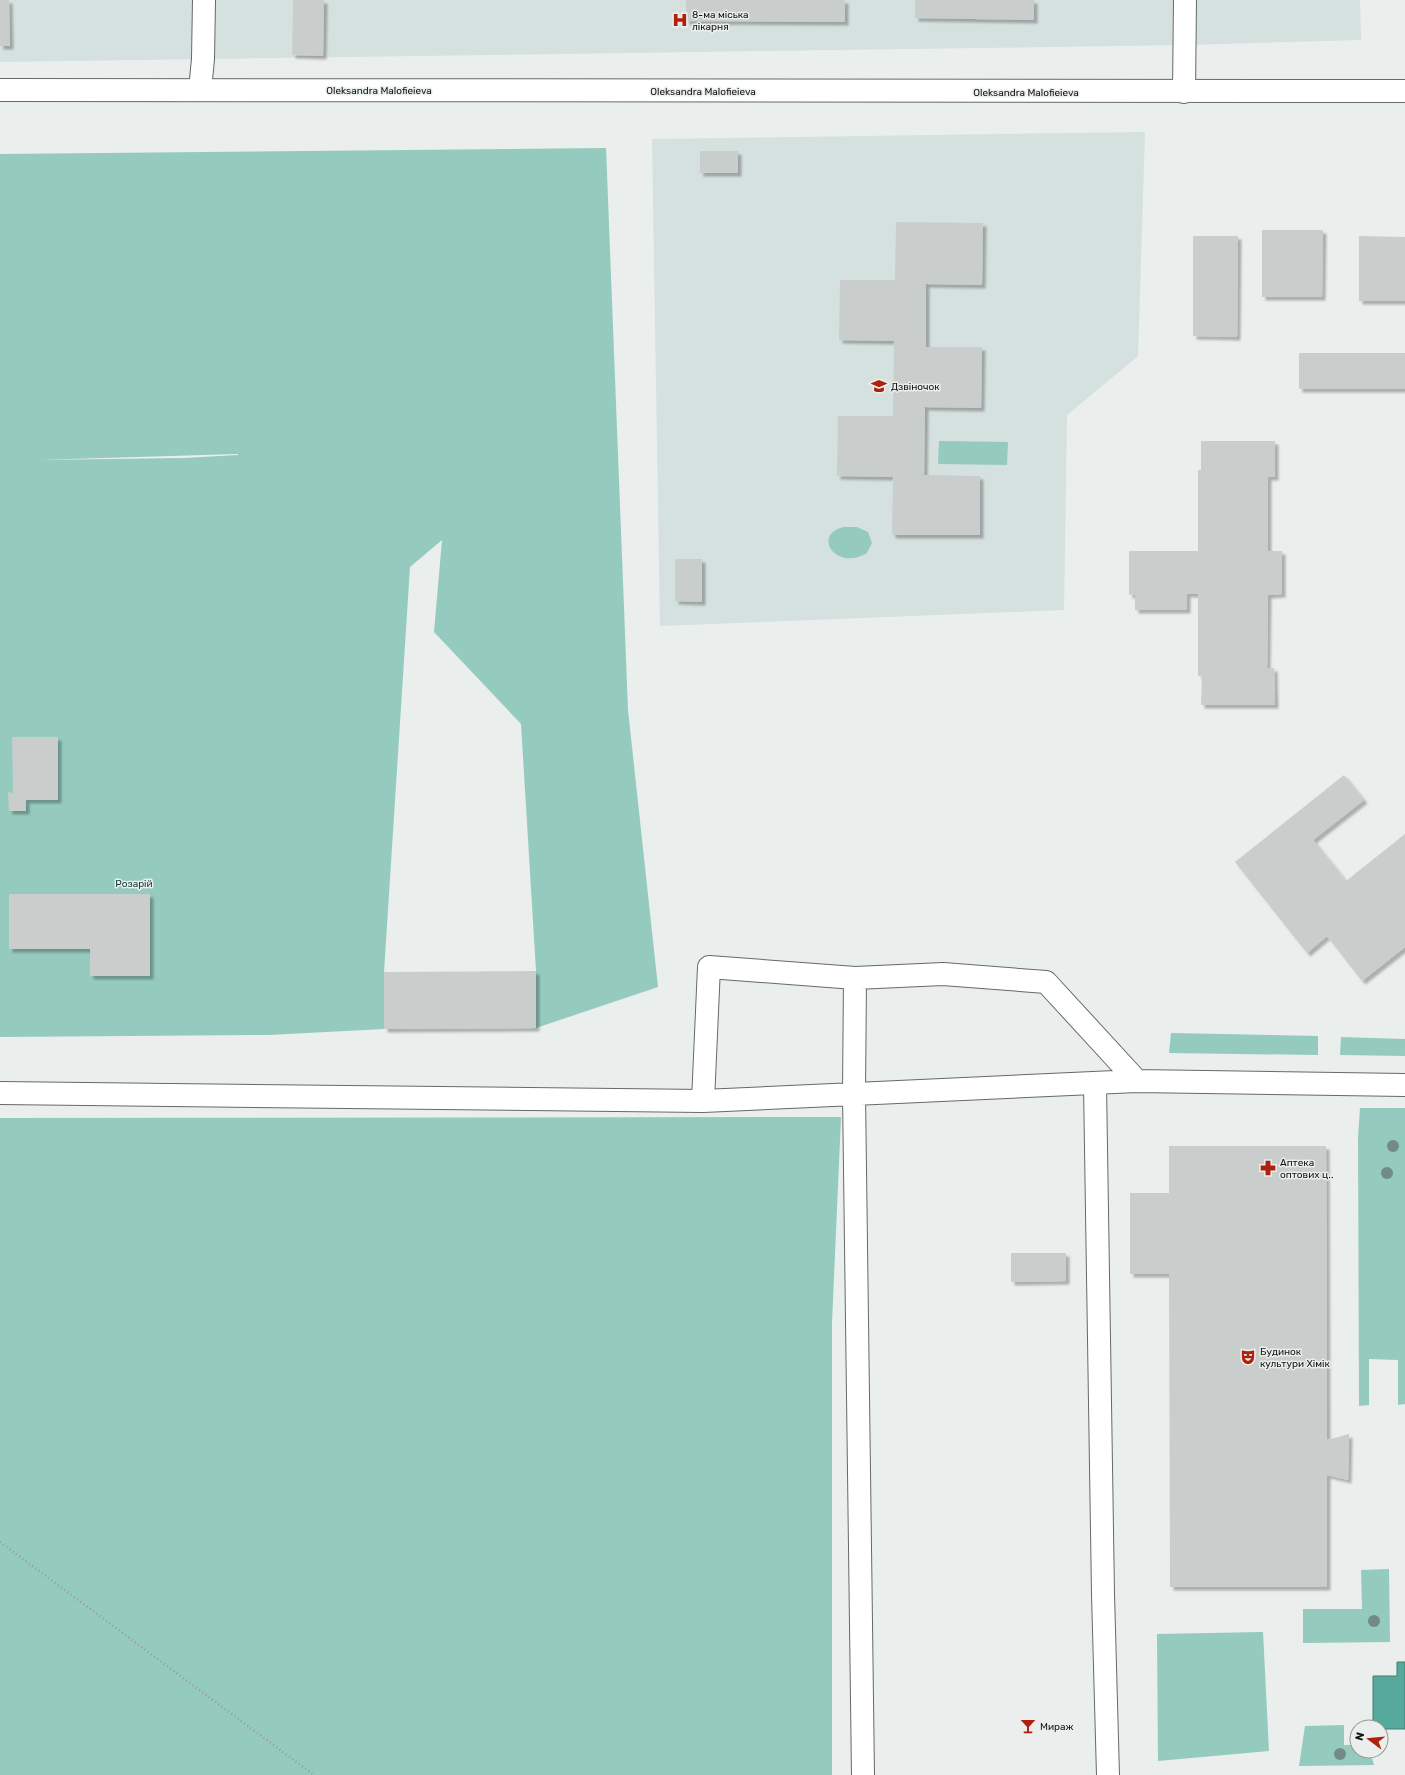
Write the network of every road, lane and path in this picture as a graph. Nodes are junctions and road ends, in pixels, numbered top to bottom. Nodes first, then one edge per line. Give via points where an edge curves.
1 (204, 0) edge
2 (1185, 0) edge
3 (0, 90) edge
4 (200, 90) junction
5 (1405, 91) edge
6 (1184, 92) junction
7 (855, 978) junction
8 (1137, 1081) junction
9 (1095, 1084) junction
10 (1405, 1085) edge
11 (0, 1093) edge
12 (854, 1093) junction
13 (702, 1101) junction
14 (0, 1542) edge
15 (314, 1775) edge
16 (863, 1775) edge
17 (1108, 1775) edge

1 - 4 street
2 - 6 street
3 - 4 street, Oleksandra Malofieieva
4 - 6 street, Oleksandra Malofieieva
5 - 6 street, Oleksandra Malofieieva
7 - 8 street via 943,974 1046,982
7 - 12 street
7 - 13 street via 709,967
8 - 9 street
8 - 10 street
9 - 12 street
9 - 17 street
11 - 13 street
12 - 13 street
12 - 16 street
14 - 15 path

